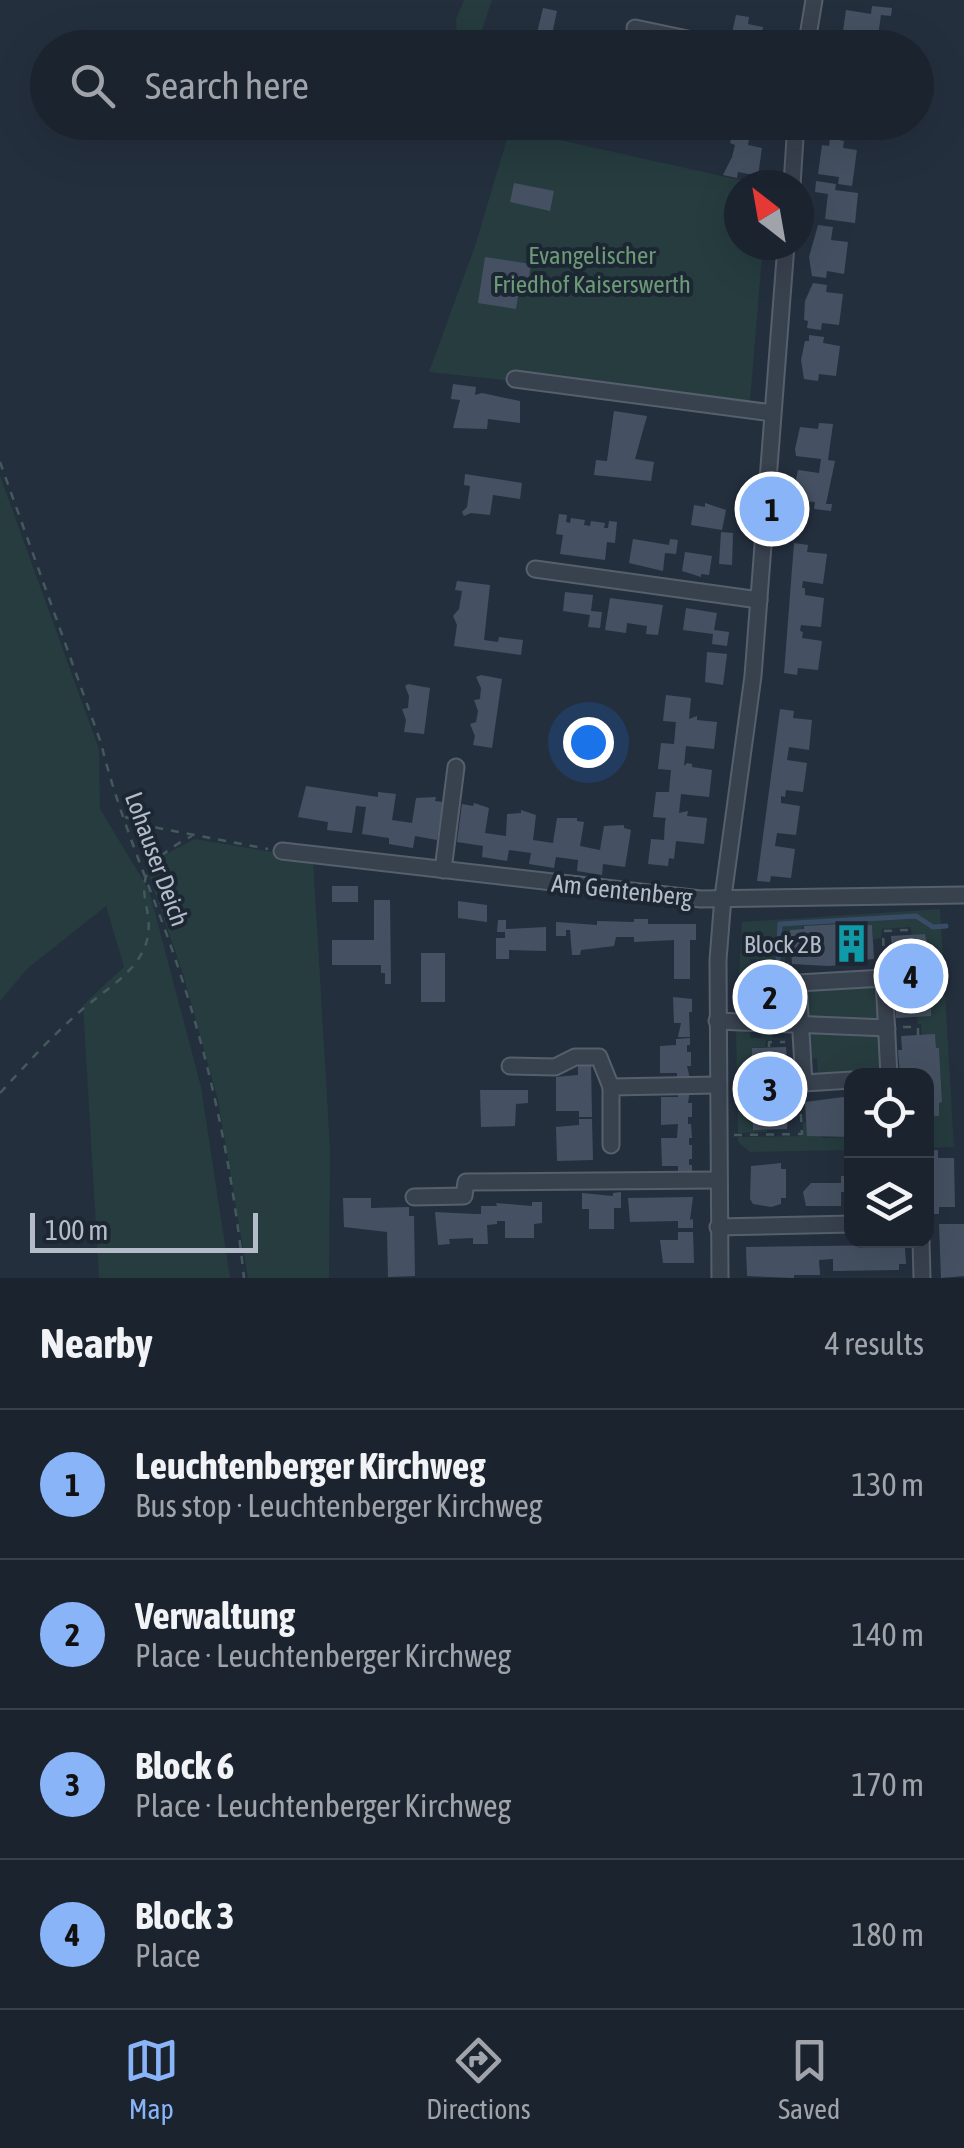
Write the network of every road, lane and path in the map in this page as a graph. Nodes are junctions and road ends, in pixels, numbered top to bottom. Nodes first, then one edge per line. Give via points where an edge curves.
1 (814, 0) edge
2 (635, 28) dead end
3 (644, 30) edge
4 (809, 30) edge
5 (795, 140) edge
6 (793, 170) edge
7 (785, 260) edge
8 (515, 380) dead end
9 (772, 413) junction
10 (0, 462) edge
11 (535, 569) dead end
12 (759, 600) junction
13 (456, 767) dead end
14 (124, 816) junction
15 (192, 836) junction
16 (282, 851) joint
17 (443, 870) junction
18 (146, 872) junction
19 (964, 895) edge
20 (723, 897) junction
21 (908, 935) dead end
22 (873, 942) dead end
23 (883, 942) junction
24 (791, 947) dead end
25 (765, 962) dead end
26 (884, 978) junction
27 (764, 982) junction
28 (914, 1017) dead end
29 (717, 1021) junction
30 (746, 1021) junction
31 (801, 1022) junction
32 (914, 1027) junction
33 (887, 1028) junction
34 (918, 1035) dead end
35 (802, 1043) junction
36 (769, 1048) dead end
37 (510, 1066) dead end
38 (890, 1068) edge
39 (844, 1080) edge
40 (804, 1083) junction
41 (717, 1086) junction
42 (611, 1088) junction
43 (0, 1092) edge
44 (738, 1135) dead end
45 (611, 1145) dead end
46 (718, 1180) junction
47 (414, 1197) dead end
48 (844, 1224) edge
49 (718, 1228) junction
50 (921, 1248) edge
51 (244, 1278) edge
52 (720, 1278) edge
53 (922, 1278) edge

1 - 4 street
2 - 3 street
5 - 6 street
7 - 9 street
8 - 9 street
9 - 12 street
10 - 14 path, Lohauser Deich
11 - 12 street
12 - 20 street
13 - 17 street
14 - 15 path
14 - 18 path, Lohauser Deich
15 - 16 path
15 - 18 path via 156,857
16 - 17 street, Am Gentenberg
17 - 20 street, Am Gentenberg
18 - 43 path via 141,956
18 - 51 path, Lohauser Deich via 217,1101
19 - 20 street, Am Gentenberg
20 - 29 street
21 - 23 path via 883,931
22 - 23 path
23 - 26 path
24 - 27 path via 788,983
25 - 27 path
26 - 31 street via 798,983
26 - 33 street
27 - 30 path via 747,981
28 - 32 path
29 - 30 street
29 - 41 street
30 - 31 street
31 - 33 street
31 - 35 street
32 - 33 path
32 - 34 path
33 - 38 street
35 - 36 path via 769,1042
35 - 40 street
37 - 42 street via 555,1068 576,1057 599,1057
39 - 40 street
40 - 44 path via 802,1134
41 - 42 street
41 - 46 street
42 - 45 street
46 - 47 street via 466,1182 464,1196
46 - 49 street
48 - 49 street
49 - 52 street
50 - 53 street

